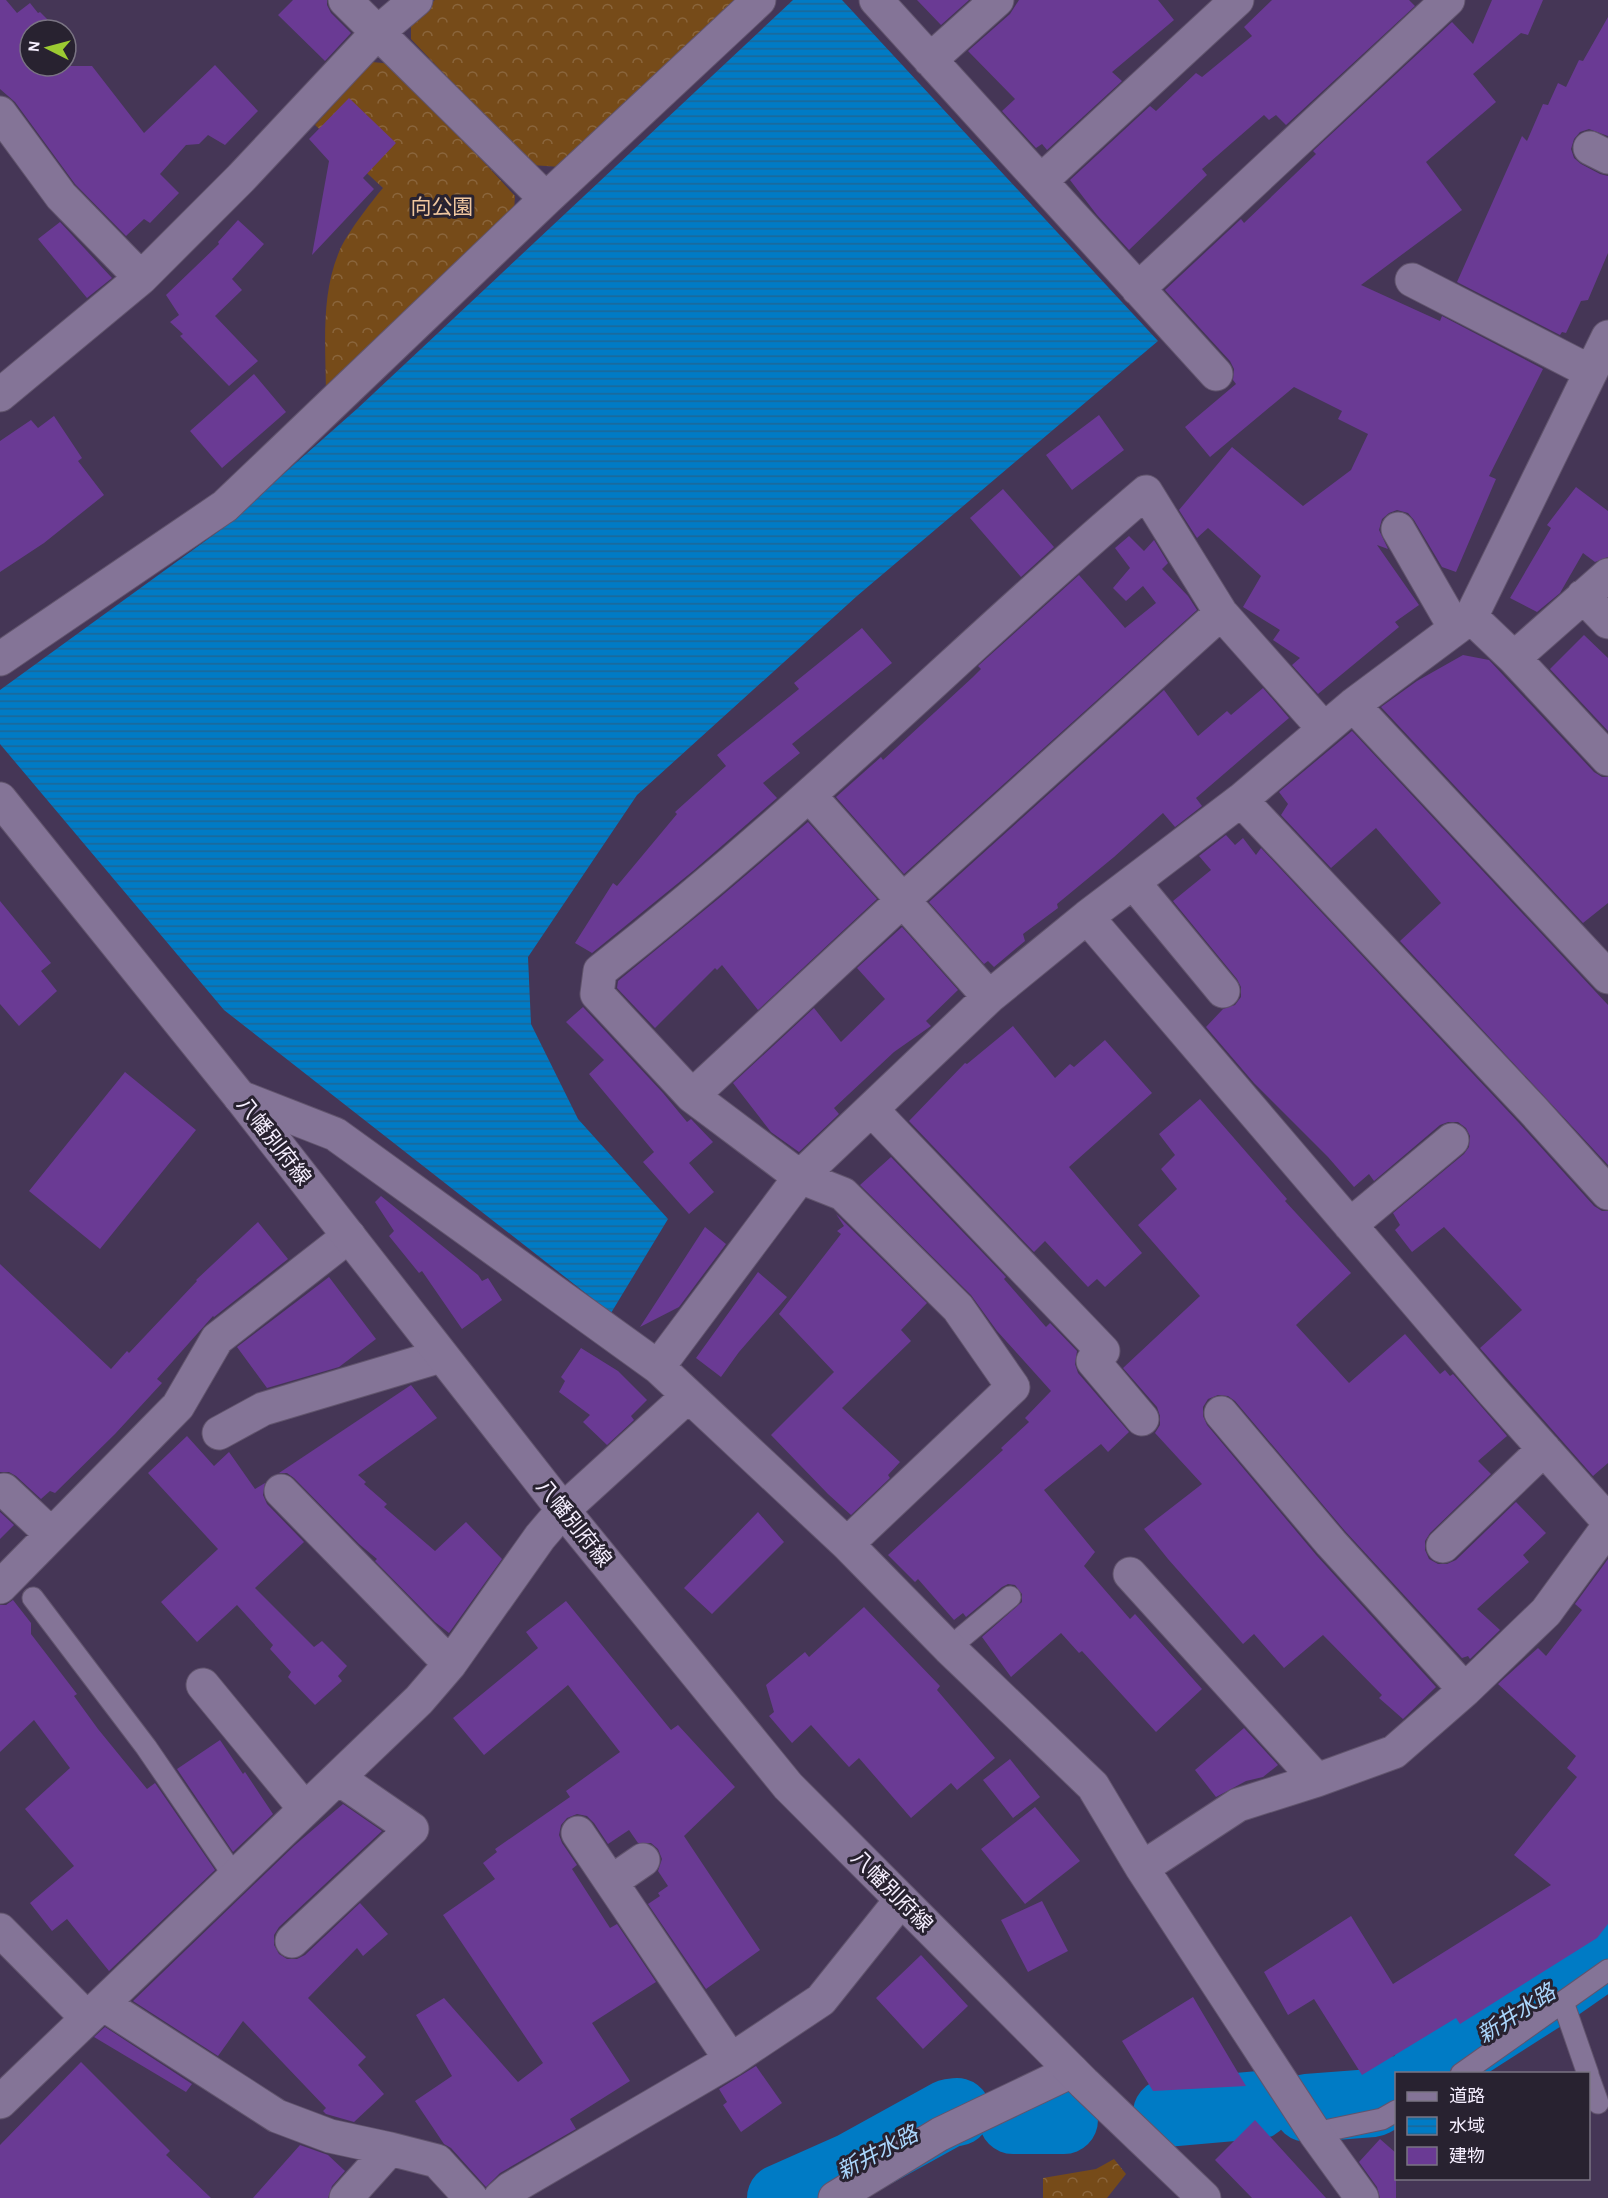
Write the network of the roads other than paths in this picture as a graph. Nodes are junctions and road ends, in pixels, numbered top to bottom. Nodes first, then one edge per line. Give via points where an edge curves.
1 (345, 0) edge
2 (416, 0) edge
3 (759, 0) edge
4 (876, 0) edge
5 (997, 0) edge
6 (1237, 0) edge
7 (1448, 0) edge
8 (377, 33) junction
9 (930, 60) junction
10 (0, 113) edge
11 (1041, 181) junction
12 (546, 199) junction
13 (141, 278) junction
14 (1412, 280) dead end
15 (1138, 288) junction
16 (1608, 337) edge
17 (1591, 372) junction
18 (1216, 374) dead end
19 (0, 395) edge
20 (1398, 529) dead end
21 (1608, 575) edge
22 (1583, 596) junction
23 (1221, 613) junction
24 (1608, 622) edge
25 (1463, 623) junction
26 (1514, 658) junction
27 (0, 659) edge
28 (1353, 705) junction
29 (1324, 729) junction
30 (1608, 759) edge
31 (809, 795) junction
32 (0, 800) edge
33 (1241, 800) junction
34 (1133, 882) junction
35 (903, 900) junction
36 (1087, 916) junction
37 (1608, 977) edge
38 (1223, 991) dead end
39 (989, 997) junction
40 (692, 1096) junction
41 (240, 1097) junction
42 (872, 1110) junction
43 (1452, 1140) dead end
44 (800, 1177) junction
45 (1608, 1193) edge
46 (1350, 1225) junction
47 (349, 1236) junction
48 (441, 1356) junction
49 (658, 1367) junction
50 (688, 1396) junction
51 (1221, 1413) dead end
52 (1142, 1419) dead end
53 (219, 1433) dead end
54 (1544, 1449) junction
55 (4, 1490) dead end
56 (281, 1491) dead end
57 (563, 1510) junction
58 (1608, 1521) edge
59 (1608, 1527) edge
60 (51, 1534) junction
61 (847, 1544) junction
62 (1443, 1546) dead end
63 (1130, 1574) dead end
64 (0, 1587) edge
65 (1010, 1597) dead end
66 (33, 1598) dead end
67 (949, 1648) junction
68 (450, 1664) junction
69 (203, 1684) dead end
70 (1465, 1690) junction
71 (338, 1778) junction
72 (1317, 1780) junction
73 (305, 1809) junction
74 (578, 1833) dead end
75 (643, 1860) dead end
76 (1142, 1868) junction
77 (235, 1877) junction
78 (611, 1882) junction
79 (901, 1900) junction
80 (0, 1930) edge
81 (292, 1941) dead end
82 (1608, 1970) edge
83 (1563, 2002) junction
84 (95, 2011) junction
85 (731, 2060) junction
86 (1072, 2071) junction
87 (1462, 2072) edge
88 (1587, 2072) edge
89 (1590, 2080) edge
90 (0, 2102) edge
91 (1598, 2103) dead end
92 (1395, 2112) edge
93 (1315, 2133) junction
94 (390, 2149) junction
95 (346, 2198) edge
96 (471, 2198) edge
97 (500, 2198) edge
98 (835, 2198) edge
99 (1204, 2198) edge
100 (1362, 2198) edge

1 - 8 street
2 - 8 street
3 - 12 street
4 - 9 street
5 - 9 street
6 - 11 street
7 - 15 street
8 - 12 street
8 - 13 street via 242,178
9 - 11 street
10 - 13 street via 61,196
11 - 15 street
12 - 27 street via 225,506
13 - 19 street
14 - 17 street
15 - 18 street
16 - 17 street
17 - 25 street
20 - 25 street
21 - 22 street
22 - 24 street
22 - 26 street
23 - 29 street
23 - 31 street via 1146,492
23 - 35 street
25 - 26 street
25 - 28 street
26 - 30 street
28 - 29 street
28 - 37 street
29 - 33 street
31 - 35 street
31 - 40 street via 600,971 597,994
32 - 41 street, 八幡別府線
33 - 34 street
33 - 45 street
34 - 36 street
34 - 38 street
35 - 39 street
35 - 40 street
36 - 39 street
36 - 46 street
39 - 42 street
40 - 44 street
41 - 47 street, 八幡別府線
41 - 49 street via 335,1134
42 - 44 street
42 - 52 street via 1103,1351 1093,1361
43 - 46 street
44 - 49 street
44 - 61 street via 843,1194 958,1308 1013,1386
46 - 54 street
47 - 48 street, 八幡別府線
47 - 60 street via 217,1339 178,1406
48 - 53 street via 263,1409
48 - 57 street, 八幡別府線
49 - 50 street
50 - 57 street
50 - 61 street
51 - 70 street via 1331,1543
54 - 58 street
54 - 62 street
55 - 60 street
56 - 68 street
57 - 68 street
57 - 79 street, 八幡別府線 via 788,1786
59 - 70 street via 1546,1612
60 - 64 street
61 - 67 street
63 - 72 street
65 - 67 lane
66 - 77 lane via 146,1747
67 - 76 street via 1093,1786
68 - 71 street via 419,1700
69 - 73 street
70 - 72 street via 1394,1752
71 - 73 street
71 - 81 street via 412,1829
72 - 76 street via 1238,1805
73 - 77 street
74 - 78 street
75 - 78 street
76 - 93 street
77 - 84 street
78 - 85 street
79 - 85 street via 821,2000
79 - 86 street, 八幡別府線
80 - 84 street
82 - 83 lane
83 - 87 lane
83 - 88 lane
84 - 90 street
84 - 94 street via 277,2116 330,2136
85 - 97 street
86 - 98 street via 940,2134
86 - 99 street, 八幡別府線
89 - 91 lane
92 - 93 lane via 1382,2119
93 - 100 street
94 - 95 street
94 - 96 street via 437,2161

